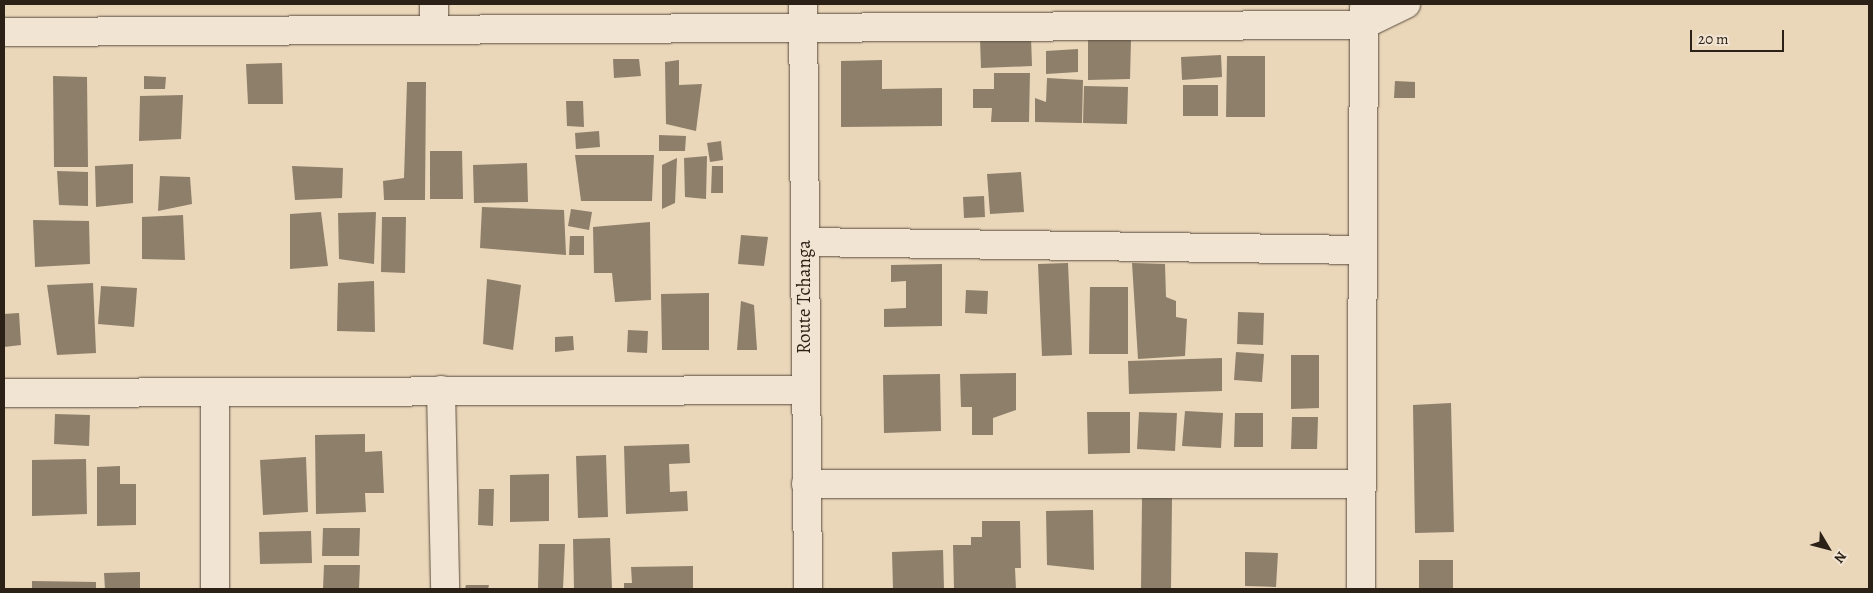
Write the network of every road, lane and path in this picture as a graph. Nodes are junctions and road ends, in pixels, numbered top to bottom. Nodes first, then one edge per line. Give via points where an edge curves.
1 (1406, 4) edge
2 (803, 14) edge
3 (1364, 14) edge
4 (434, 16) edge
5 (4, 32) edge
6 (805, 242) junction
7 (1361, 250) junction
8 (441, 390) junction
9 (806, 390) junction
10 (215, 392) junction
11 (4, 393) edge
12 (806, 484) junction
13 (1361, 484) junction
14 (216, 589) edge
15 (445, 589) edge
16 (808, 589) edge
17 (1361, 589) edge

1 - 3 street
2 - 3 street
2 - 4 street
2 - 6 street, Route Tchanga
3 - 7 street
4 - 5 street
6 - 7 street
6 - 9 street, Route Tchanga
7 - 13 street
8 - 9 street
8 - 10 street
8 - 15 street
9 - 12 street, Route Tchanga
10 - 11 street
10 - 14 street
12 - 13 street
12 - 16 street, Route Tchanga
13 - 17 street

